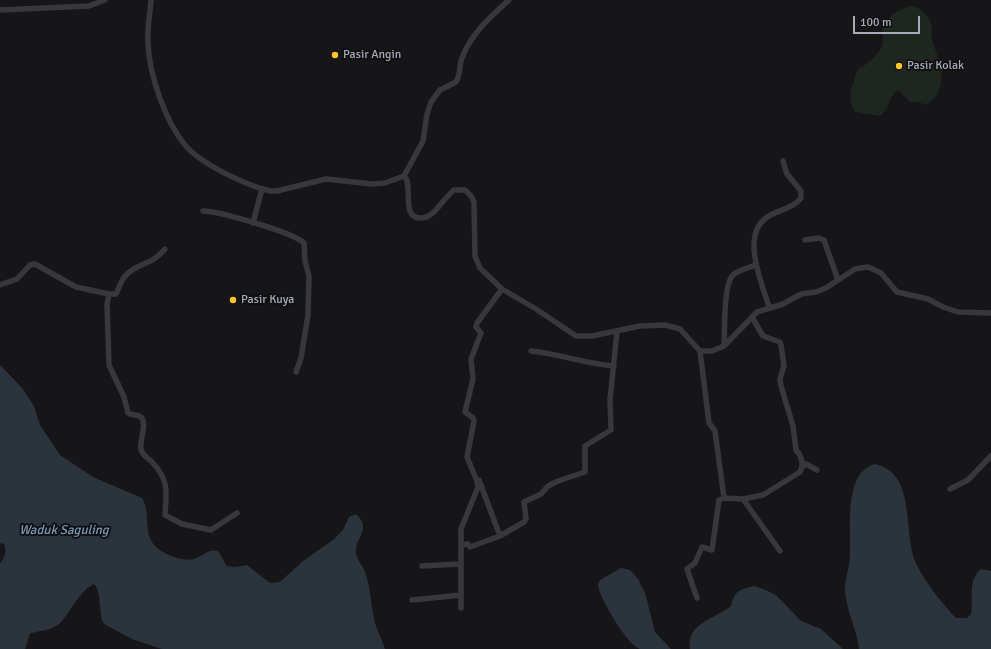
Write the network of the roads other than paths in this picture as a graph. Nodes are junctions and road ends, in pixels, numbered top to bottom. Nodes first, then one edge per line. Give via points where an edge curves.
1 (105, 0) edge
2 (151, 0) edge
3 (509, 0) edge
4 (0, 10) edge
5 (783, 161) dead end
6 (404, 176) junction
7 (262, 189) junction
8 (204, 211) dead end
9 (253, 224) junction
10 (805, 240) dead end
11 (165, 248) dead end
12 (756, 265) junction
13 (838, 280) junction
14 (0, 285) edge
15 (502, 290) junction
16 (109, 294) junction
17 (769, 307) junction
18 (991, 313) edge
19 (752, 317) junction
20 (617, 330) junction
21 (724, 346) junction
22 (531, 351) dead end
23 (700, 351) junction
24 (614, 366) junction
25 (296, 372) dead end
26 (991, 456) edge
27 (802, 467) junction
28 (817, 470) dead end
29 (476, 478) junction
30 (950, 489) dead end
31 (724, 498) junction
32 (743, 499) junction
33 (237, 513) dead end
34 (500, 536) junction
35 (461, 545) junction
36 (780, 551) dead end
37 (460, 564) junction
38 (422, 566) dead end
39 (461, 595) junction
40 (697, 598) dead end
41 (412, 600) dead end
42 (461, 608) dead end

1 - 4 street via 73,7
2 - 7 street via 148,31 151,63 167,115 177,134 186,146 206,161
3 - 6 street via 482,26 470,42 462,58 456,82 440,90 432,102 422,141
5 - 12 street via 787,174 801,191 801,198 770,216 759,227 755,242
6 - 7 street via 386,183 326,179 277,191
6 - 15 street via 408,183 409,207 418,218 432,214 454,190 462,188 468,192 475,207 474,242 477,263
7 - 9 street
8 - 9 street
9 - 25 street via 300,240 304,245 308,276 308,314 301,358
10 - 13 street via 824,240
11 - 16 street via 152,261 127,275 116,294
12 - 17 street
12 - 21 street via 737,272 730,279 727,289
13 - 17 street via 821,290 801,294 783,304
13 - 18 street via 855,270 868,267 881,273 898,292 928,299 958,312
14 - 16 street via 17,279 30,265 35,264 76,287
15 - 20 street via 576,336 592,336
15 - 29 street via 477,323 476,327 480,332 471,359 473,379 465,412 474,420 467,457
16 - 33 street via 107,309 110,367 124,397 128,414 142,419 140,448 144,457 156,466 165,481 168,491 165,515 182,524 211,530
17 - 19 street
19 - 21 street
19 - 27 street via 763,336 780,342 784,366 780,386 793,426 795,448 802,458
20 - 23 street via 640,326 673,326 684,332
20 - 24 street
21 - 23 street via 712,351
22 - 24 street via 596,365
23 - 31 street via 709,424 715,431
24 - 34 street via 610,400 611,430 585,446 585,472 562,479 524,502 525,522
26 - 30 street via 968,480
27 - 28 street via 806,464
27 - 32 street via 800,472 776,488
29 - 34 street via 481,483
29 - 35 street via 478,487 461,529
31 - 32 street
31 - 40 street via 719,500 712,550 702,547 695,563 687,570
32 - 36 street
34 - 35 street via 472,546
35 - 37 street
37 - 38 street
37 - 39 street
39 - 41 street
39 - 42 street

